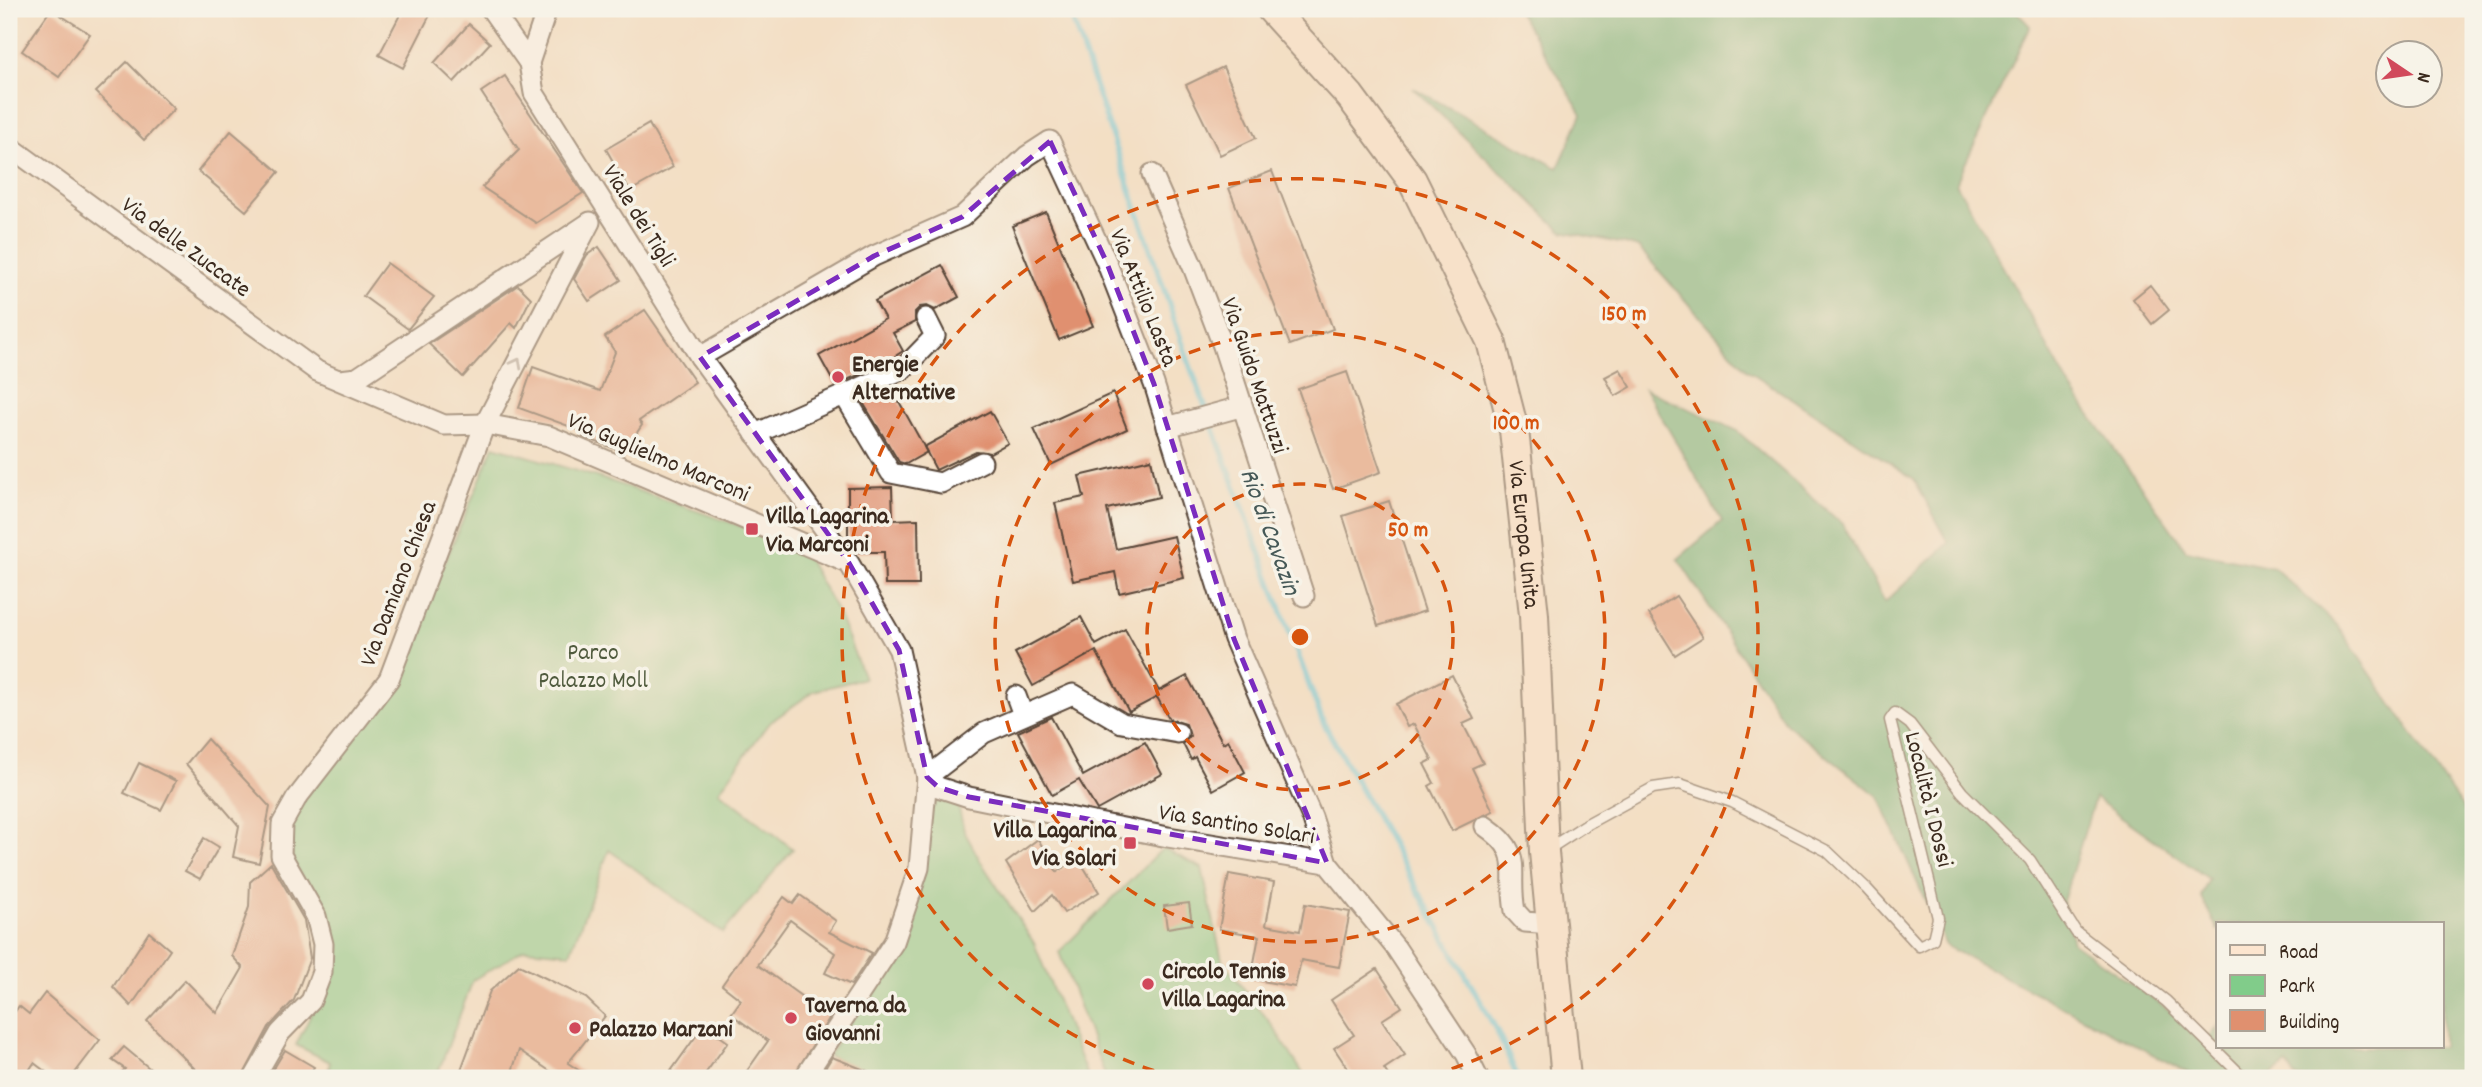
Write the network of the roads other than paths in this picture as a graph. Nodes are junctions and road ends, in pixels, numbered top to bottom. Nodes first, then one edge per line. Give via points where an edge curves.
1 (491, 9) edge
2 (547, 9) edge
3 (1271, 9) edge
4 (529, 63) junction
5 (10, 147) edge
6 (1152, 174) dead end
7 (607, 211) junction
8 (590, 222) junction
9 (926, 318) dead end
10 (700, 357) junction
11 (340, 380) junction
12 (844, 395) junction
13 (1240, 407) junction
14 (485, 424) junction
15 (1167, 427) junction
16 (755, 434) junction
17 (982, 462) dead end
18 (849, 563) junction
19 (1304, 596) dead end
20 (1178, 733) dead end
21 (927, 777) junction
22 (1485, 825) dead end
23 (1544, 852) junction
24 (1327, 863) junction
25 (1551, 924) junction
26 (254, 1078) edge
27 (804, 1078) edge
28 (1478, 1078) edge
29 (1566, 1078) edge
30 (2244, 1078) edge

1 - 4 street
2 - 4 street
3 - 23 main road, Via Europa Unita via 1350,96 1412,180 1491,341 1514,430 1534,615
4 - 7 street, Viale dei Tigli via 534,93
5 - 11 street, Via delle Zuccate via 317,371
6 - 13 street, Via Guido Mattuzzi via 1223,346
7 - 8 street
7 - 10 street, Viale dei Tigli
8 - 11 street via 357,378
14 -> 8 street
9 - 12 street via 935,336 903,369
10 - 15 street, Via Attilio Lasta via 874,256 962,217 1049,141 1106,261
10 - 16 street, Viale dei Tigli
11 - 14 street, Via Guglielmo Marconi via 444,425
12 - 16 street
12 - 17 street via 891,473 941,483
13 - 15 street
13 - 19 street, Via Guido Mattuzzi
14 - 18 street, Via Guglielmo Marconi via 549,436
14 - 26 street, Via Damiano Chiesa via 388,679 282,824 281,855 316,916 323,944 322,972 311,1001 279,1033
15 - 24 street, Via Attilio Lasta via 1234,639 1312,817
16 - 18 street, Viale dei Tigli
18 - 21 street, Viale dei Tigli via 899,650
20 - 21 street via 1122,723 1073,694 1020,706
21 - 24 street, Via Santino Solari via 938,787 969,797
21 - 27 street, Viale dei Tigli via 919,867 894,942
22 - 25 street via 1504,839 1513,860 1515,911 1525,922
23 - 25 main road, Via Europa Unita
23 - 30 lane, Località I Dossi via 1653,788 1680,784 1732,802 1826,851 1919,946 1933,939 1938,918 1901,774 1890,720 1895,713 1910,724 1962,792 2030,860 2076,932 2166,1001
24 - 28 street, Via Santino Solari via 1396,948
25 - 29 main road, Via Europa Unita

